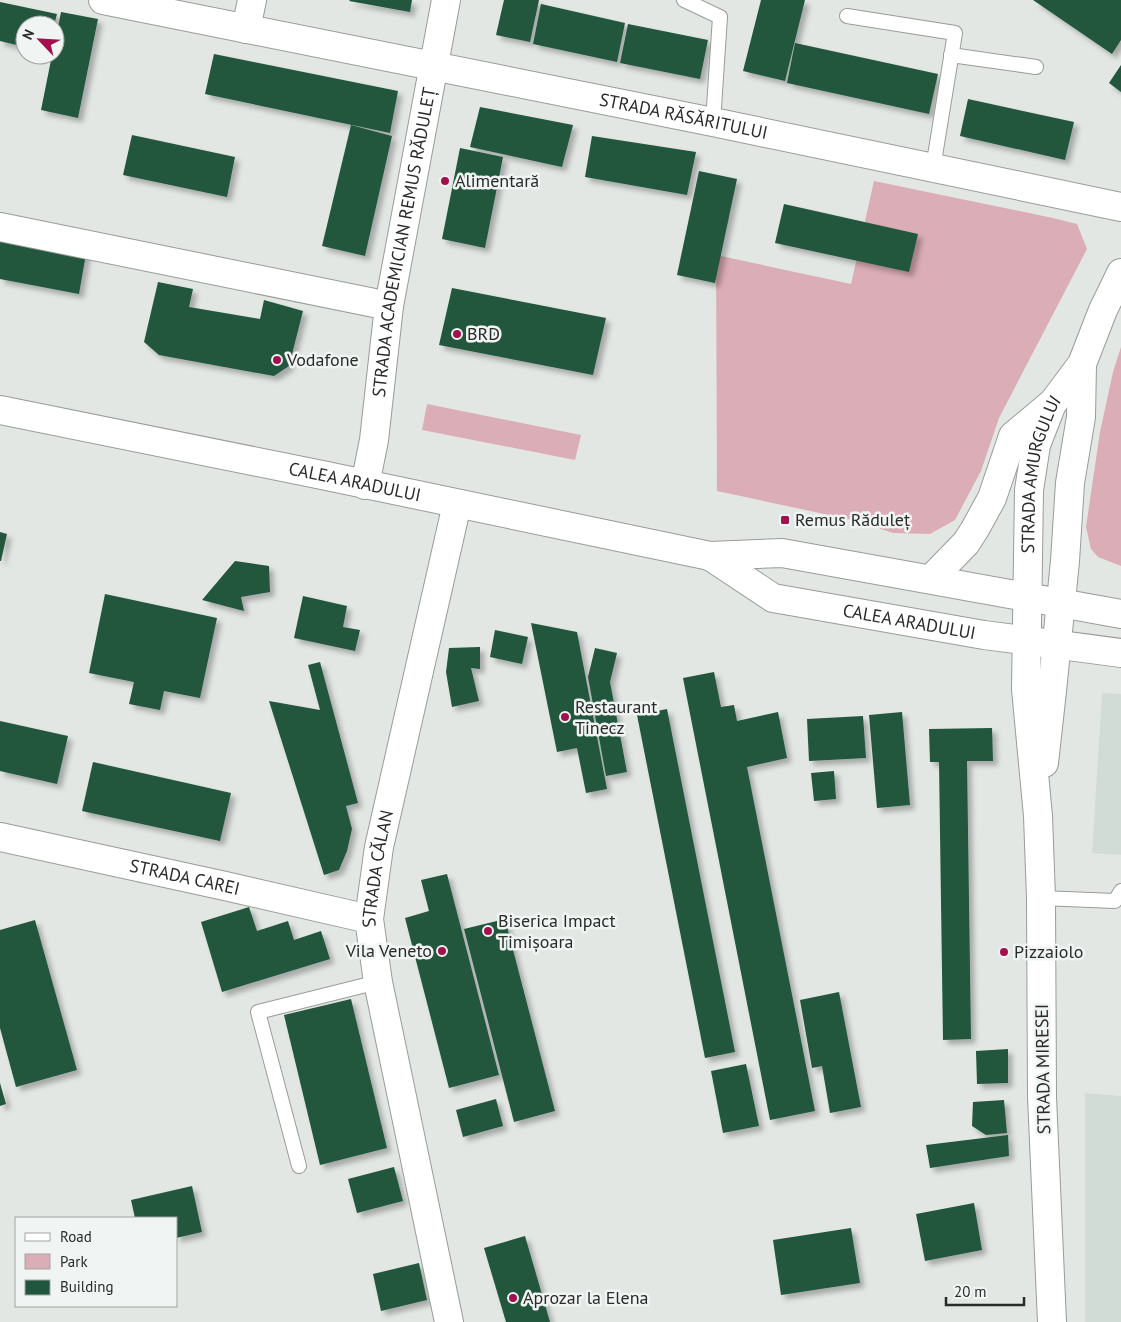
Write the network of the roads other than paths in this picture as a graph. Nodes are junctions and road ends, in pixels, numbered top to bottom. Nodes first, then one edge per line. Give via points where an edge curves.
1 (102, 0) edge
2 (252, 0) edge
3 (446, 0) edge
4 (684, 0) edge
5 (847, 16) dead end
6 (246, 28) junction
7 (951, 55) junction
8 (433, 66) junction
9 (1036, 67) dead end
10 (713, 122) junction
11 (933, 168) junction
12 (1121, 207) edge
13 (0, 227) edge
14 (1121, 274) edge
15 (389, 306) junction
16 (1082, 364) junction
17 (1052, 404) junction
18 (0, 410) edge
19 (365, 485) junction
20 (457, 504) junction
21 (710, 556) junction
22 (931, 579) junction
23 (1027, 597) junction
24 (1061, 603) junction
25 (1121, 614) edge
26 (1026, 641) junction
27 (1057, 645) junction
28 (1121, 653) edge
29 (1038, 816) junction
30 (0, 837) edge
31 (1121, 891) edge
32 (1041, 898) junction
33 (369, 919) junction
34 (378, 982) junction
35 (299, 1166) dead end
36 (443, 1321) edge
37 (1052, 1322) edge

1 - 6 main road, STRADA RĂSĂRITULUI
2 - 6 main road
3 - 8 main road, STRADA ACADEMICIAN REMUS RĂDULEȚ
4 - 10 lane via 720,17
5 - 7 lane via 955,33
6 - 8 main road, STRADA RĂSĂRITULUI
7 - 9 lane
7 - 11 lane
8 - 10 main road, STRADA RĂSĂRITULUI
8 - 15 main road, STRADA ACADEMICIAN REMUS RĂDULEȚ
10 - 11 main road, STRADA RĂSĂRITULUI
11 - 12 main road, STRADA RĂSĂRITULUI
13 - 15 main road
14 - 16 main road, STRADA AMURGULUI
15 - 19 main road, STRADA ACADEMICIAN REMUS RĂDULEȚ via 374,440
16 - 17 main road, STRADA AMURGULUI
16 - 24 main road, STRADA AMURGULUI via 1081,417 1070,483
17 - 22 main road via 1013,436 992,498 975,529
17 - 23 main road, STRADA AMURGULUI via 1036,445 1029,490
18 - 19 main road, CALEA ARADULUI
19 - 20 main road, CALEA ARADULUI
20 - 21 main road, CALEA ARADULUI
20 - 33 main road, STRADA CĂLAN via 379,847
21 - 22 main road, CALEA ARADULUI via 782,553
21 - 26 main road, CALEA ARADULUI via 773,598
22 - 23 main road, CALEA ARADULUI
23 - 24 main road, CALEA ARADULUI
23 - 26 main road, STRADA MIRESEI
24 - 25 main road, CALEA ARADULUI
24 - 27 main road, STRADA MIRESEI
26 - 27 main road, CALEA ARADULUI
26 - 29 main road, STRADA MIRESEI via 1026,689
27 - 28 main road, CALEA ARADULUI
27 - 29 main road, STRADA MIRESEI
29 - 32 main road, STRADA MIRESEI
30 - 33 main road, STRADA CAREI
31 - 32 lane via 1114,901
32 - 37 main road, STRADA MIRESEI via 1042,1097
33 - 34 main road, STRADA CĂLAN
34 - 35 lane via 258,1012
34 - 36 main road, STRADA CĂLAN

